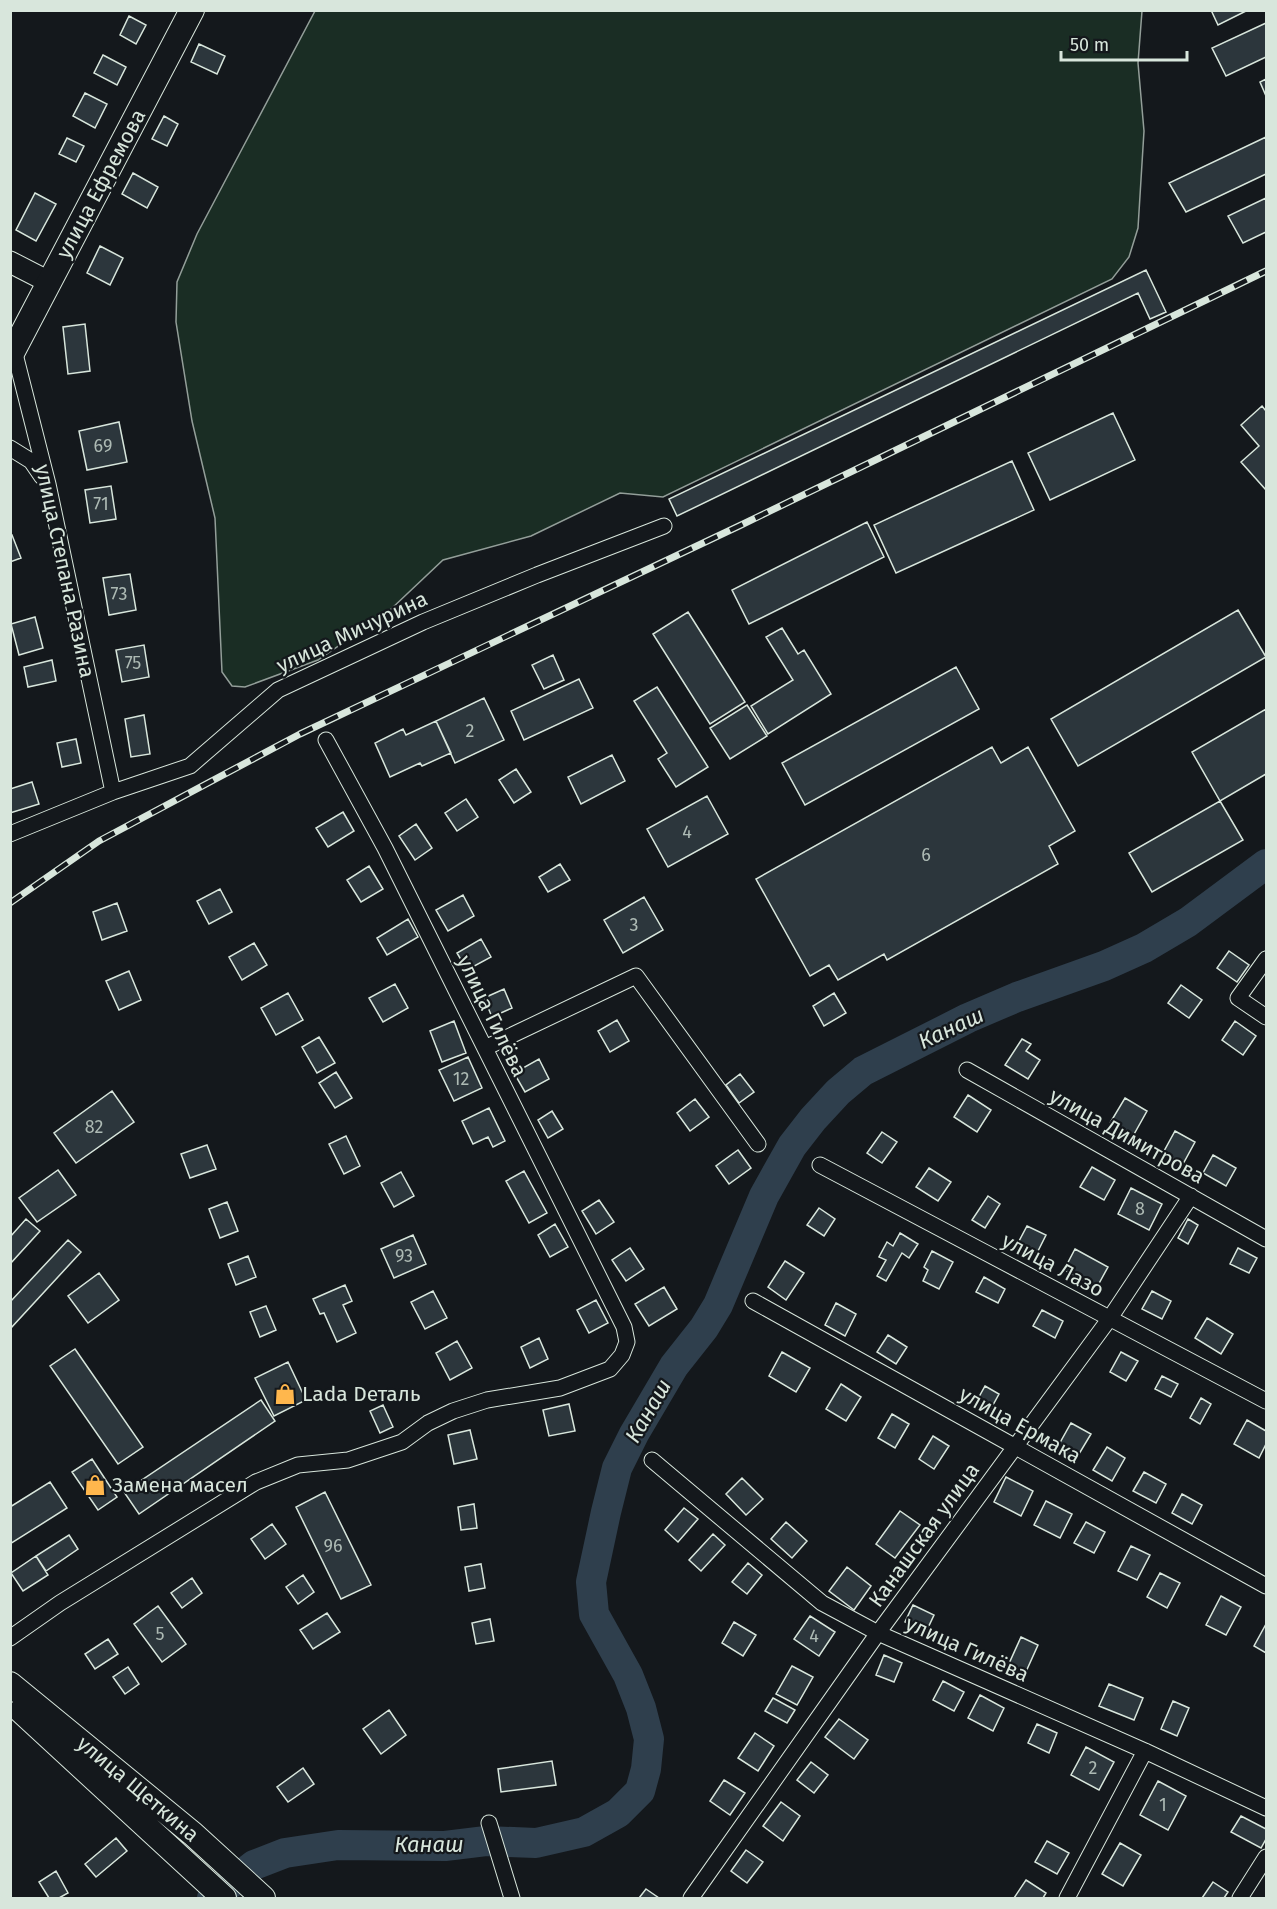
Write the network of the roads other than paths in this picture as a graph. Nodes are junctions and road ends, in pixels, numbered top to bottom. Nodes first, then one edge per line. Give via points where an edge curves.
1 (192, 10) edge
2 (10, 262) edge
3 (49, 282) junction
4 (12, 353) edge
5 (10, 448) edge
6 (48, 484) junction
7 (664, 526) dead end
8 (326, 740) dead end
9 (113, 792) junction
10 (10, 834) edge
11 (1266, 959) edge
12 (1266, 1017) edge
13 (485, 1048) junction
14 (967, 1070) dead end
15 (758, 1144) dead end
16 (820, 1165) dead end
17 (1191, 1196) junction
18 (1266, 1239) edge
19 (753, 1301) dead end
20 (1110, 1318) junction
21 (1266, 1401) edge
22 (1016, 1446) junction
23 (652, 1460) dead end
24 (1266, 1586) edge
25 (878, 1633) junction
26 (10, 1638) edge
27 (10, 1684) edge
28 (10, 1702) edge
29 (1145, 1751) junction
30 (1266, 1808) edge
31 (489, 1823) dead end
32 (1266, 1857) edge
33 (224, 1899) edge
34 (262, 1899) edge
35 (512, 1899) edge
36 (691, 1899) edge
37 (1067, 1899) edge
38 (1240, 1899) edge

1 - 3 main road, улица Ефремова
2 - 3 main road
3 - 4 main road, улица Ефремова
4 - 6 street, улица Степана Разина
5 - 6 street via 31,461
6 - 9 street, улица Степана Разина
7 - 9 street, улица Мичурина via 423,622 278,690 190,766
8 - 13 street, улица Гилёва
9 - 10 street, улица Мичурина
11 - 12 street via 1238,998
13 - 15 street via 636,976
13 - 26 street, улица Гилёва via 624,1327 627,1342 610,1369 560,1388 453,1410 402,1442 348,1460 298,1465 256,1482
14 - 17 street, улица Димитрова
16 - 20 street, улица Лазо
17 - 18 street, улица Димитрова
17 - 20 street, Канашская улица
19 - 22 street, улица Ермака
20 - 21 street, улица Лазо
20 - 22 street, Канашская улица
22 - 24 street, улица Ермака
22 - 25 street, Канашская улица
23 - 25 street, улица Гилёва via 822,1603
25 - 29 street, улица Гилёва
25 - 36 street, Канашская улица
27 - 34 main road, улица Щеткина via 193,1834
28 - 33 main road
29 - 30 street, улица Гилёва
29 - 37 street
31 - 35 street
32 - 38 street

